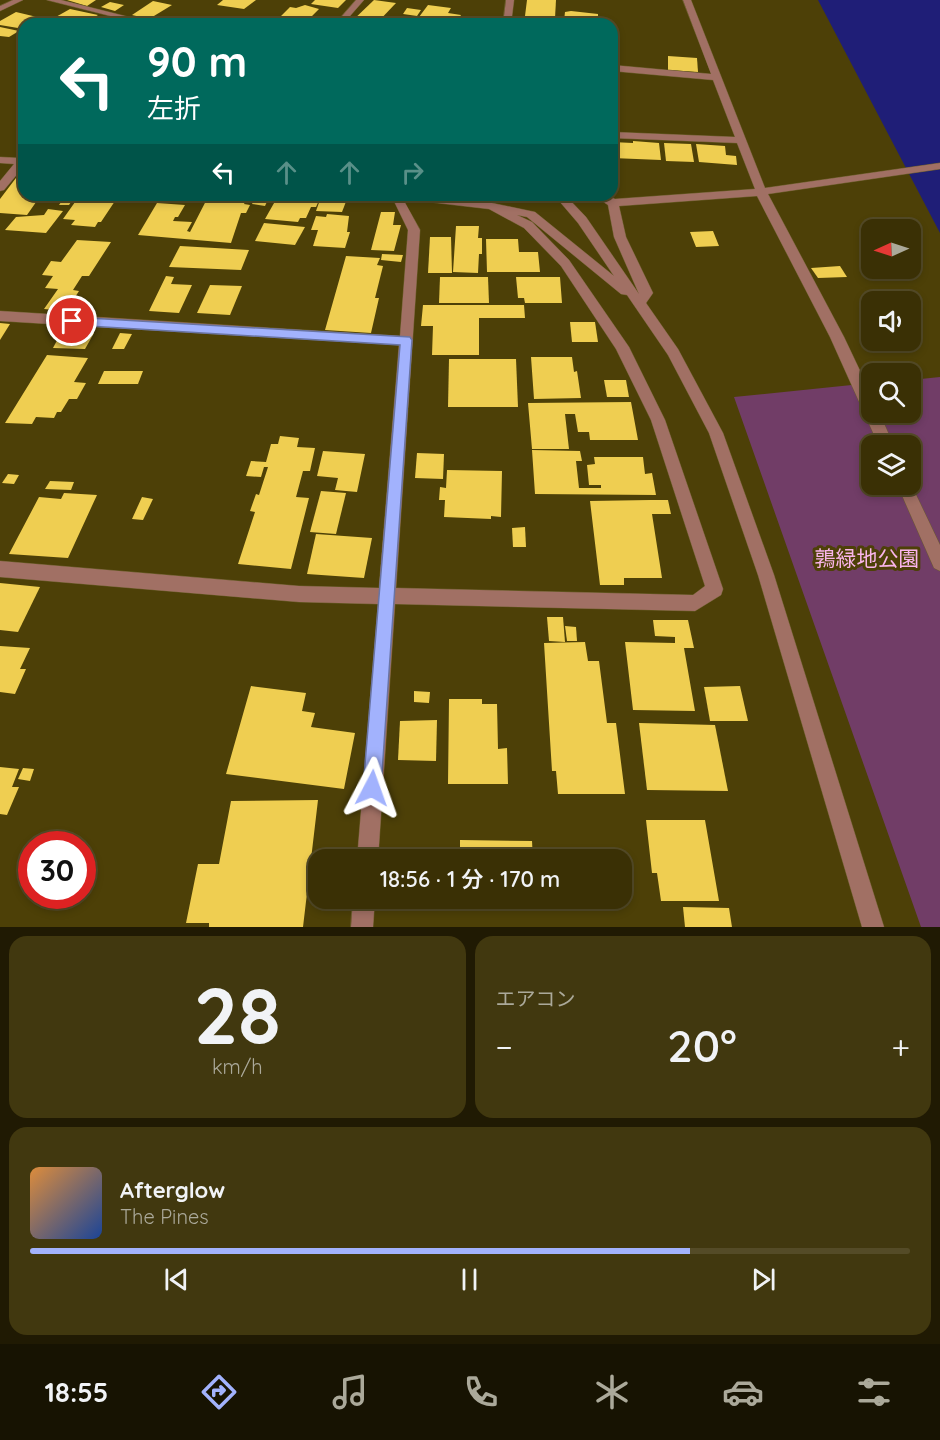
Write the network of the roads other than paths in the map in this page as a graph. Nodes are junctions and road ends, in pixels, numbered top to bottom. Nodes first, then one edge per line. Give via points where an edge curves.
1 (19, 0) edge
2 (51, 0) edge
3 (360, 0) edge
4 (510, 0) edge
5 (687, 0) edge
6 (0, 9) edge
7 (128, 18) edge
8 (344, 18) edge
9 (508, 18) edge
10 (618, 69) edge
11 (715, 77) junction
12 (618, 135) edge
13 (740, 140) junction
14 (0, 160) edge
15 (18, 161) edge
16 (940, 166) edge
17 (18, 167) edge
18 (0, 188) edge
19 (761, 192) junction
20 (400, 201) edge
21 (449, 201) edge
22 (565, 201) edge
23 (609, 201) edge
24 (613, 203) junction
25 (492, 206) junction
26 (639, 303) junction
27 (0, 316) edge
28 (406, 340) junction
29 (861, 388) edge
30 (909, 495) edge
31 (940, 563) edge
32 (0, 569) edge
33 (387, 597) junction
34 (368, 849) edge
35 (363, 909) edge
36 (362, 927) edge
37 (873, 927) edge

1 - 6 street
2 - 7 street
3 - 8 street
4 - 9 street
5 - 11 street
10 - 11 street
11 - 13 street
12 - 13 street
13 - 19 street
14 - 15 street
16 - 19 street
17 - 18 street
19 - 24 street
19 - 29 street
20 - 28 street via 414,230
21 - 25 street
22 - 26 street
23 - 24 street
24 - 26 street via 620,237 647,293
25 - 26 street via 531,214
25 - 33 street via 528,225 565,263 622,347 658,420 715,589 695,603
26 - 37 street via 673,352 716,433 766,575
27 - 28 street
28 - 33 street
30 - 31 street
32 - 33 street via 299,594
33 - 34 street
35 - 36 street

